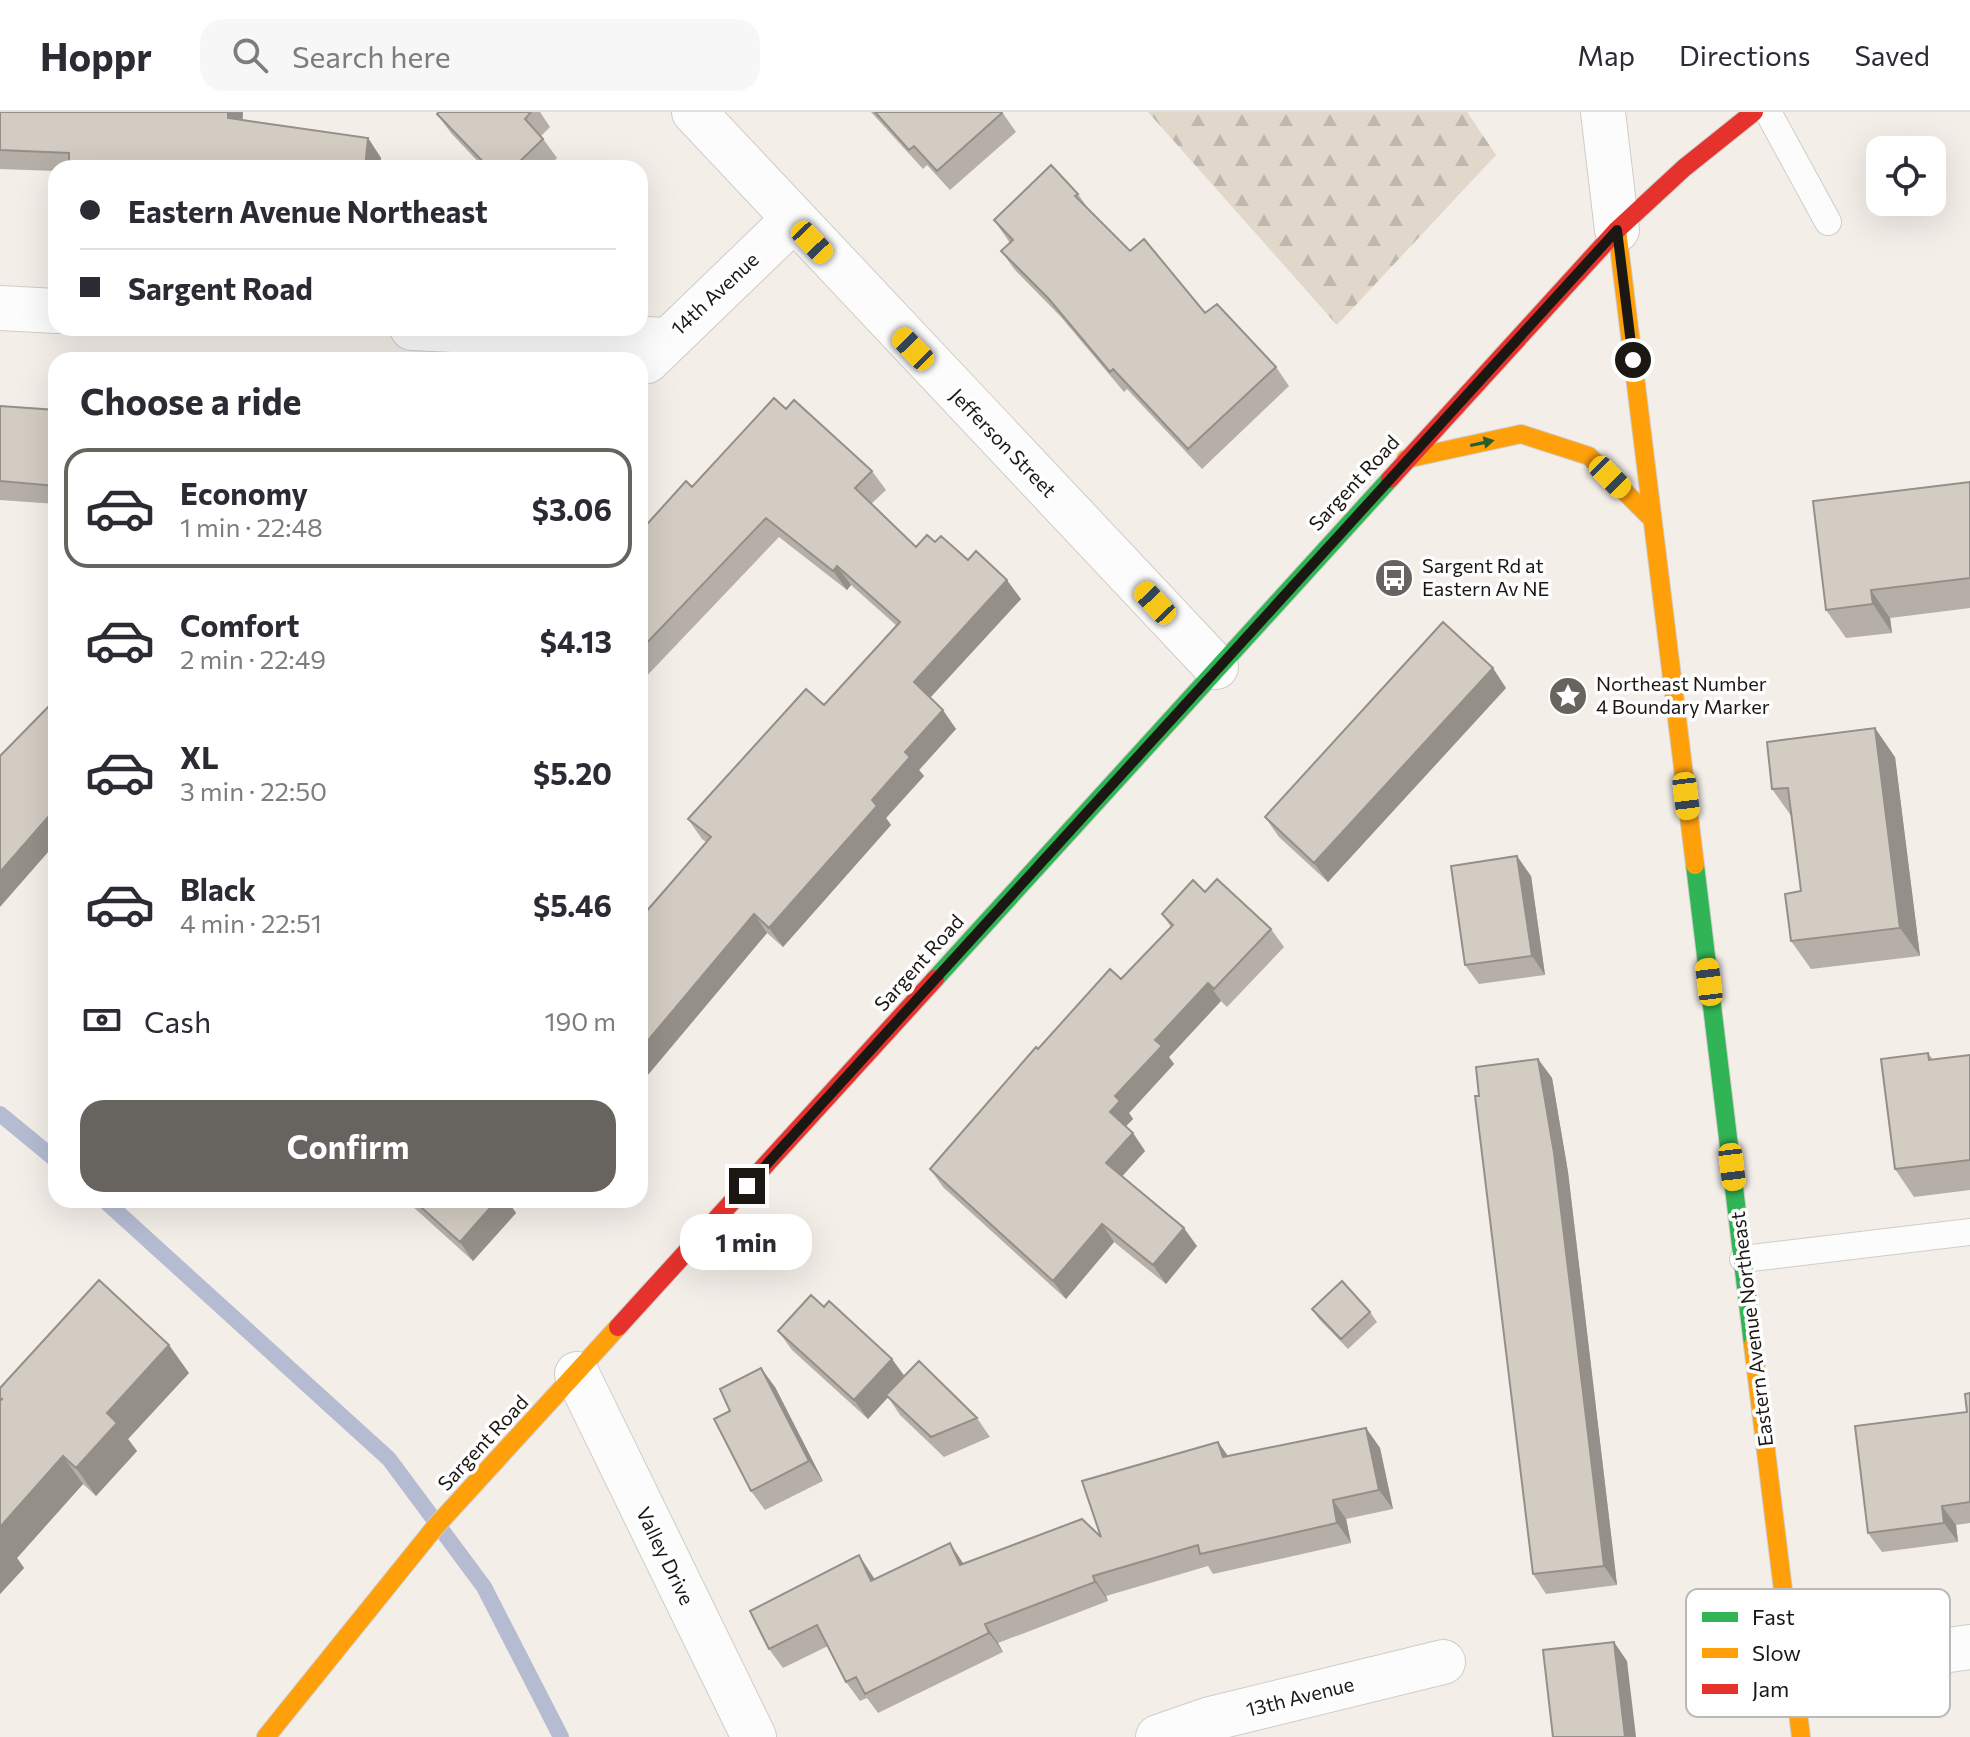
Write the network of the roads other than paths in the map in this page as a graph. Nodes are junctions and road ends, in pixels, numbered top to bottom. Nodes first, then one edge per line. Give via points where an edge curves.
1 (694, 112) edge
2 (1603, 112) edge
3 (1754, 112) edge
4 (1768, 112) edge
5 (792, 221) junction
6 (1828, 222) dead end
7 (1617, 230) junction
8 (0, 308) edge
9 (48, 311) edge
10 (483, 336) edge
11 (626, 352) edge
12 (653, 355) edge
13 (1406, 459) junction
14 (1652, 519) junction
15 (1216, 667) junction
16 (1970, 1232) edge
17 (1743, 1259) junction
18 (577, 1374) junction
19 (1783, 1589) edge
20 (1970, 1647) edge
21 (1950, 1650) edge
22 (1443, 1662) dead end
23 (1799, 1717) edge
24 (266, 1737) edge
25 (754, 1737) edge
26 (1158, 1737) edge
27 (1801, 1737) edge

1 - 5 street, Jefferson Street
2 - 7 street, Eastern Avenue Northeast
3 - 7 main road, Sargent Road
4 - 6 lane
5 - 12 street, 14th Avenue
5 - 15 street, Jefferson Street
7 - 13 main road, Sargent Road
7 - 14 main road, Eastern Avenue Northeast
8 - 9 street
10 - 11 street
13 -> 14 main road via 1521,434 1589,456
13 - 15 main road, Sargent Road
14 - 17 main road, Eastern Avenue Northeast
15 - 18 main road, Sargent Road
16 - 17 lane
17 - 19 main road, Eastern Avenue Northeast
18 - 24 main road, Sargent Road via 424,1540
18 - 25 street, Valley Drive
20 - 21 street
22 - 26 street, 13th Avenue via 1210,1719
23 - 27 main road, Eastern Avenue Northeast

